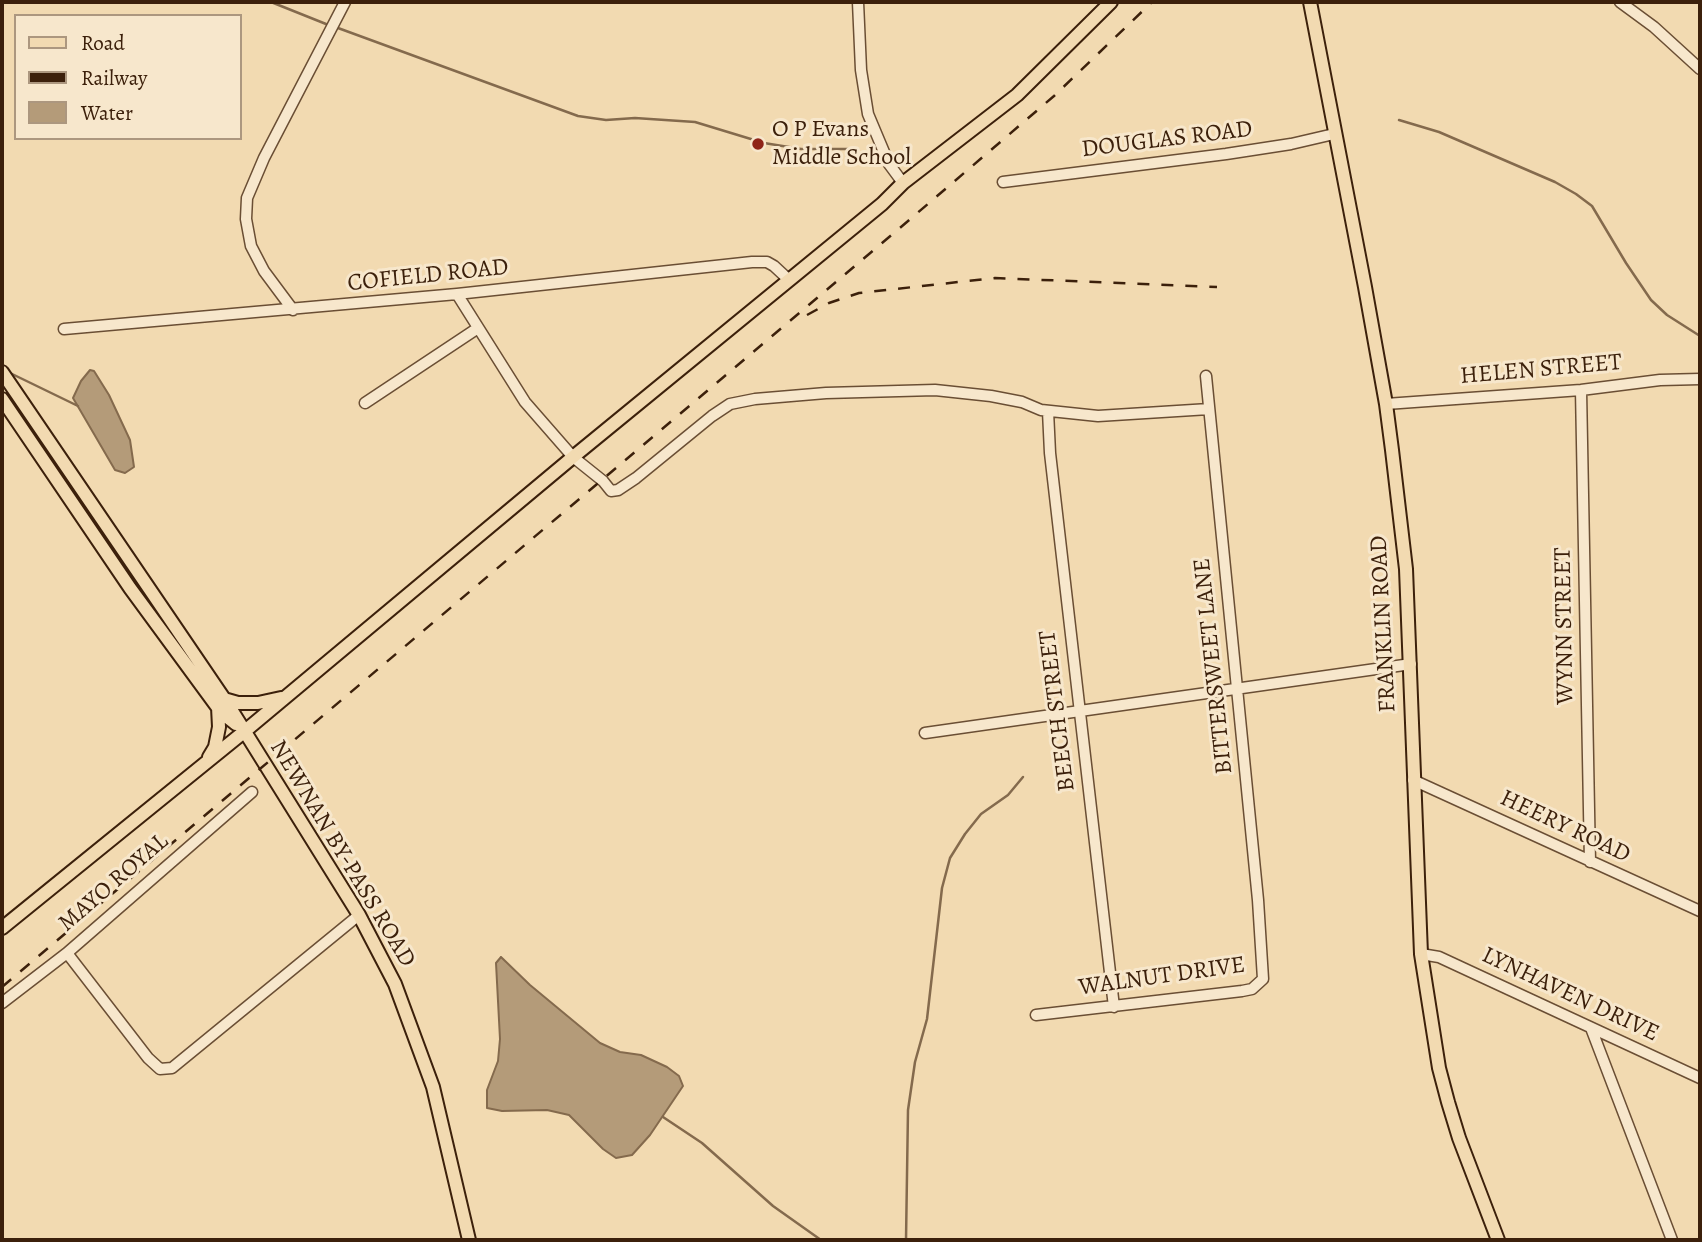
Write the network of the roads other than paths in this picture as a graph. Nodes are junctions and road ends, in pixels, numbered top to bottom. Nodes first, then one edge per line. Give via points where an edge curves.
1 (345, 2) edge
2 (858, 2) edge
3 (1111, 2) edge
4 (1310, 2) edge
5 (1620, 2) edge
6 (1700, 69) edge
7 (1334, 134) junction
8 (1003, 182) dead end
9 (903, 183) junction
10 (788, 279) junction
11 (457, 295) junction
12 (293, 310) junction
13 (478, 328) junction
14 (64, 329) dead end
15 (2, 372) edge
16 (1206, 376) dead end
17 (1700, 379) edge
18 (1581, 390) junction
19 (2, 399) edge
20 (365, 403) dead end
21 (1386, 404) junction
22 (1209, 409) junction
23 (1048, 411) junction
24 (573, 457) junction
25 (1411, 664) junction
26 (1237, 688) junction
27 (285, 698) junction
28 (221, 703) junction
29 (1080, 712) junction
30 (245, 731) junction
31 (925, 733) dead end
32 (205, 763) junction
33 (1413, 780) junction
34 (252, 792) dead end
35 (1590, 862) junction
36 (1700, 911) edge
37 (359, 915) junction
38 (2, 928) edge
39 (1263, 951) joint
40 (67, 953) junction
41 (1421, 954) junction
42 (2, 1003) edge
43 (1114, 1007) junction
44 (1036, 1015) dead end
45 (1591, 1028) junction
46 (1700, 1078) edge
47 (470, 1240) edge
48 (1498, 1240) edge
49 (1672, 1240) edge

1 - 12 street via 247,198 251,246
2 - 9 street via 868,114 889,164
3 - 9 main road via 1017,96
4 - 7 main road, FRANKLIN ROAD
5 - 6 street
7 - 8 street, DOUGLAS ROAD via 1226,154
7 - 21 main road, FRANKLIN ROAD
9 - 10 main road
10 - 11 street, COFIELD ROAD via 766,262 752,262
10 - 24 main road
11 - 12 street, COFIELD ROAD
11 - 13 street
12 - 14 street, COFIELD ROAD
13 - 20 street
13 - 24 street via 525,402
15 - 28 main road
16 - 22 street, BITTERSWEET LANE
17 - 18 street, HELEN STREET
18 - 21 street, HELEN STREET
18 - 35 street, WYNN STREET
19 - 28 main road via 130,588
21 - 25 main road, FRANKLIN ROAD via 1406,569
22 - 23 street via 1117,416
22 - 26 street, BITTERSWEET LANE
23 - 24 street via 991,396 935,390 755,399 730,404 618,490 611,491
23 - 29 street, BEECH STREET
24 - 27 main road
25 - 26 street
25 - 33 main road, FRANKLIN ROAD
26 - 29 street
26 - 39 street, BITTERSWEET LANE
27 - 28 main road via 258,704
27 - 30 main road
28 - 30 main road, NEWNAN BY-PASS ROAD
28 - 32 main road via 215,747
29 - 31 street
29 - 43 street, BEECH STREET
30 - 32 main road
30 - 37 main road, NEWNAN BY-PASS ROAD
32 - 38 main road
33 - 35 street, HEERY ROAD
33 - 41 main road, FRANKLIN ROAD
34 - 40 street, MAYO ROYAL
35 - 36 street, HEERY ROAD
37 - 40 street via 172,1068 160,1069 148,1058
37 - 47 main road, NEWNAN BY-PASS ROAD via 396,985 433,1087
39 - 43 street, WALNUT DRIVE via 1264,979 1252,989
40 - 42 street, MAYO ROYAL
41 - 45 street, LYNHAVEN DRIVE via 1439,957
41 - 48 main road, FRANKLIN ROAD via 1448,1102
43 - 44 street, WALNUT DRIVE
45 - 46 street, LYNHAVEN DRIVE
45 - 49 street

